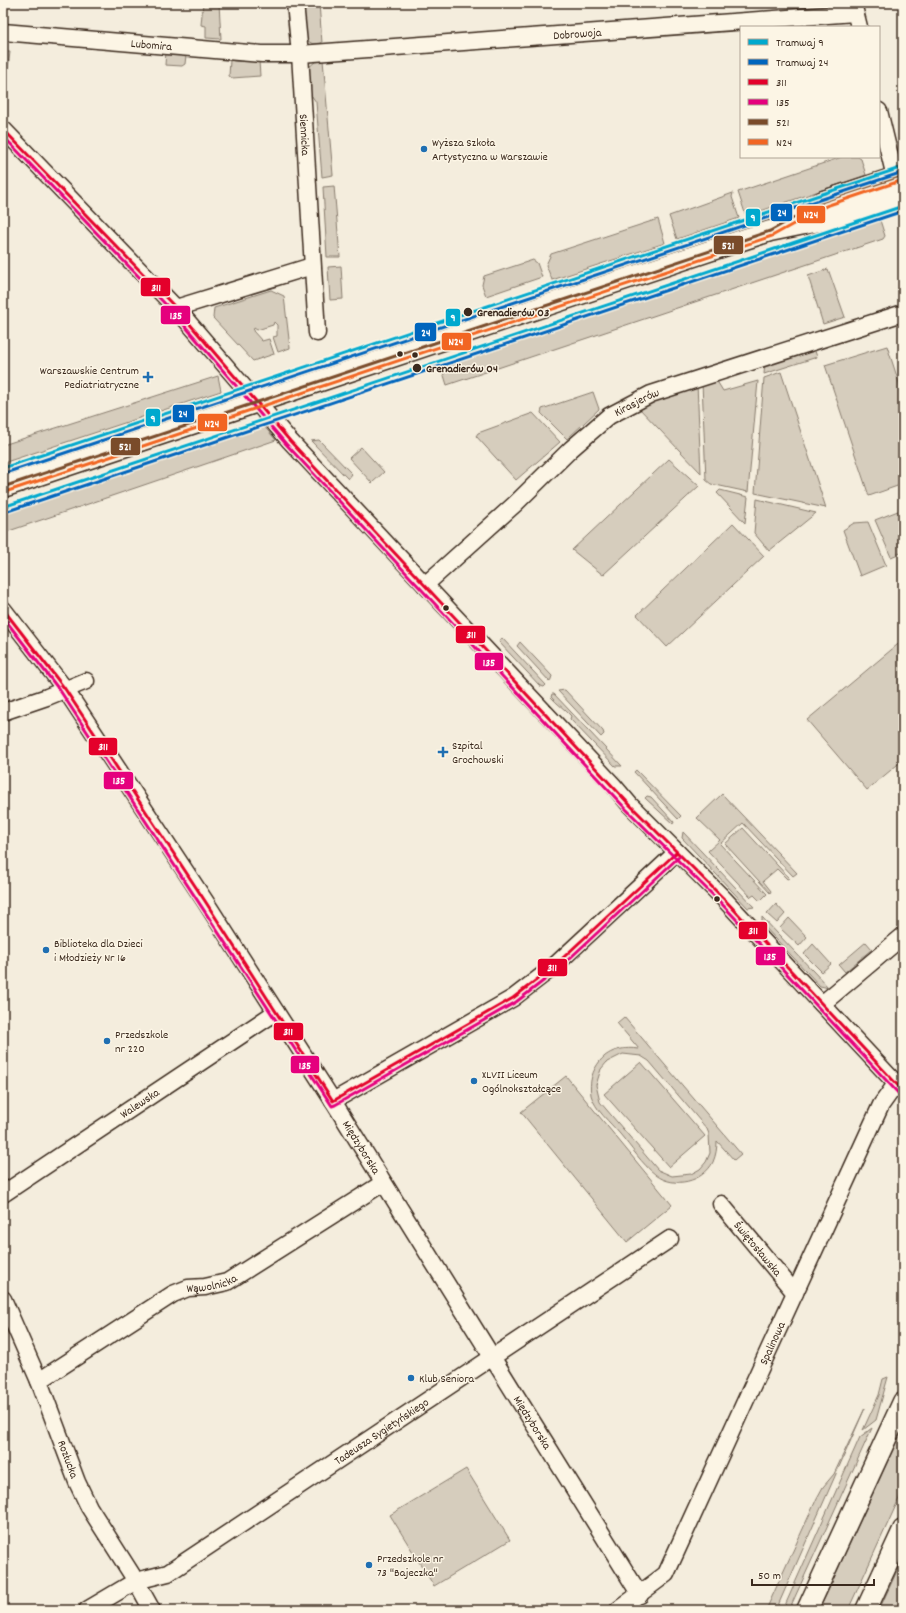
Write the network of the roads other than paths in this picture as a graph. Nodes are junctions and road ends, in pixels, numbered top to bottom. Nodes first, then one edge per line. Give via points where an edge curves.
1 (295, 3) edge
2 (856, 14) edge
3 (3, 32) edge
4 (300, 54) junction
5 (880, 114) edge
6 (3, 129) edge
7 (900, 182) edge
8 (312, 266) junction
9 (176, 308) junction
10 (903, 313) edge
11 (317, 333) dead end
12 (257, 402) junction
13 (3, 487) edge
14 (425, 585) junction
15 (3, 609) edge
16 (86, 681) dead end
17 (65, 689) junction
18 (3, 712) edge
19 (677, 852) junction
20 (903, 936) edge
21 (822, 1004) junction
22 (276, 1012) junction
23 (899, 1087) edge
24 (333, 1101) junction
25 (383, 1183) junction
26 (3, 1194) edge
27 (721, 1204) dead end
28 (670, 1239) dead end
29 (795, 1293) junction
30 (3, 1299) edge
31 (492, 1358) junction
32 (39, 1381) junction
33 (903, 1402) edge
34 (903, 1530) edge
35 (136, 1581) junction
36 (640, 1595) junction
37 (86, 1610) edge
38 (152, 1610) edge
39 (618, 1610) edge
40 (807, 1610) edge
41 (866, 1610) edge

1 - 4 street, Siennicka
2 - 4 street, Dobrowoja
3 - 4 street, Lubomira via 262,54
4 - 8 street, Siennicka
5 - 7 street
6 - 9 street
7 - 12 main road via 829,219 770,231
8 - 9 street
8 - 11 street, Siennicka
9 - 12 street
10 - 14 street, Kirasjerów via 633,402 604,421 571,449 515,504
12 - 13 main road
12 - 14 street via 290,441
14 - 19 street
15 - 17 street, Międzyborska
16 - 17 street
17 - 18 street
17 - 22 street, Międzyborska
19 - 21 street
19 - 24 street via 552,968 513,998
20 - 21 street
21 - 23 street
22 - 24 street, Międzyborska
22 - 26 street, Walewska
23 - 29 street, Spalinowa via 880,1105
24 - 25 street, Międzyborska
25 - 31 street, Międzyborska
25 - 32 street, Wąwolnicka via 227,1282 188,1288 173,1294
27 - 29 street, Świętosławska
28 - 31 street, Tadeusza Sygietyńskiego
29 - 36 street, Spalinowa via 666,1574
30 - 32 street, Rozłucka
31 - 35 street, Tadeusza Sygietyńskiego via 168,1573
31 - 36 street, Międzyborska
32 - 35 street, Rozłucka via 89,1507
33 - 40 main road
34 - 41 main road
35 - 37 street, Tadeusza Sygietyńskiego
35 - 38 street, Rozłucka
36 - 39 street, Spalinowa

